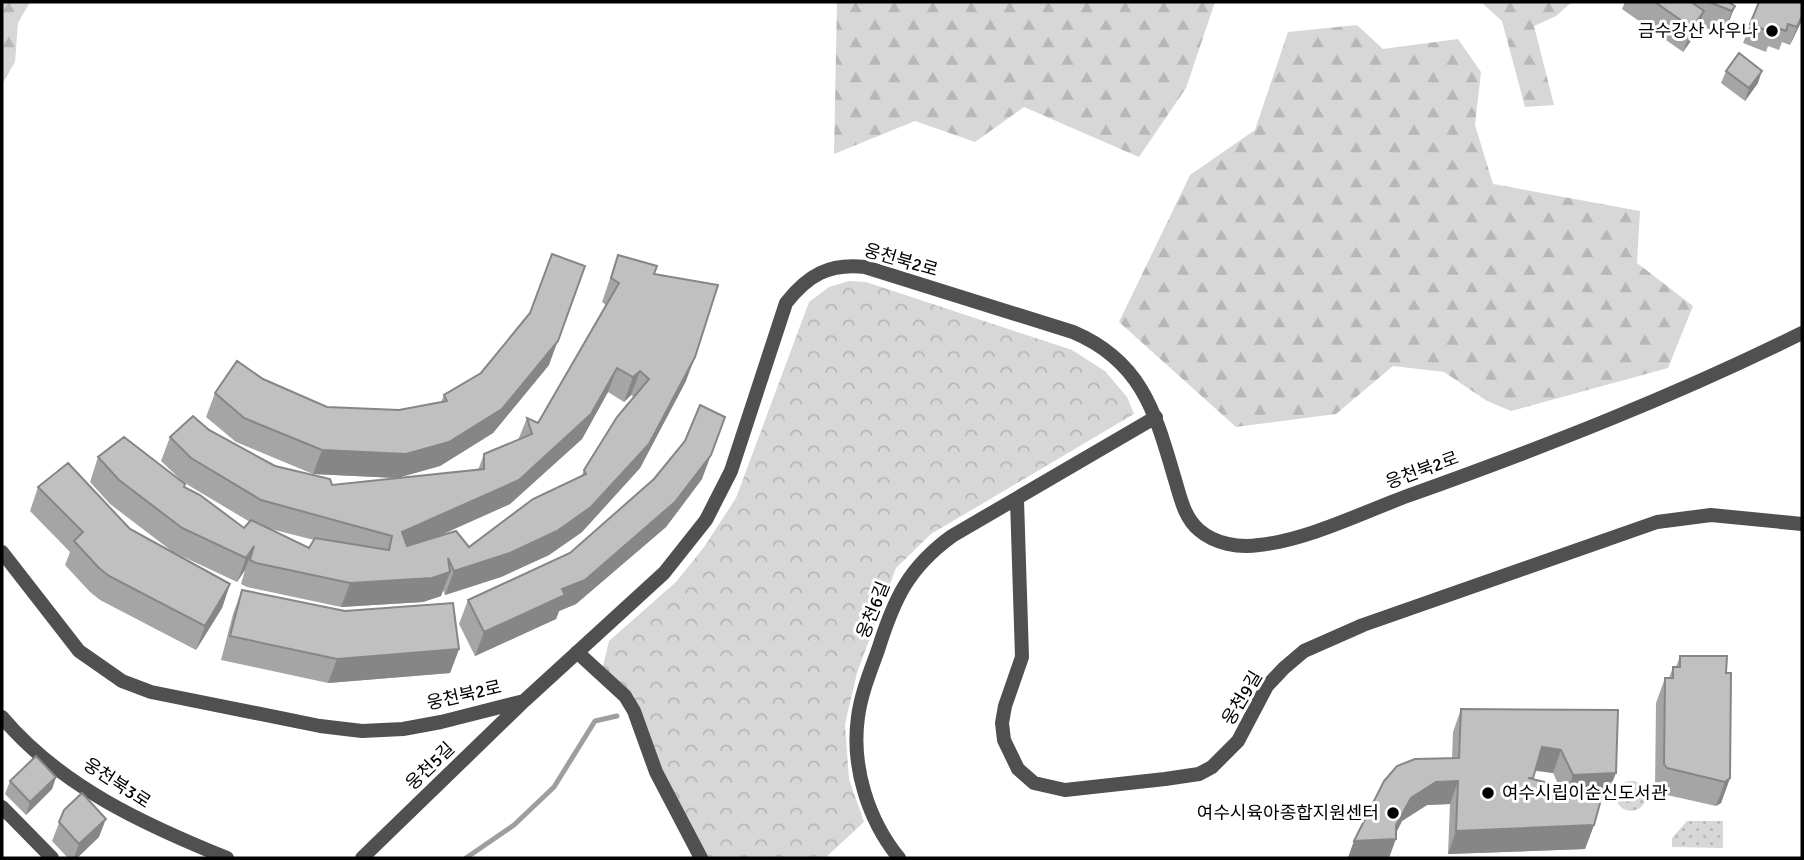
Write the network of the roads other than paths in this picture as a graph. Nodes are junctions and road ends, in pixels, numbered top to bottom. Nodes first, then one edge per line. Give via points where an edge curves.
1 (1802, 333) edge
2 (1156, 417) junction
3 (1017, 500) junction
4 (1802, 524) edge
5 (2, 552) edge
6 (578, 652) junction
7 (524, 701) junction
8 (2, 720) edge
9 (2, 807) edge
10 (52, 858) edge
11 (227, 858) edge
12 (362, 858) edge
13 (701, 858) edge
14 (899, 858) edge

1 - 2 street, 웅천북2로 via 1628,414 1283,541 1258,545 1237,546 1217,540 1189,518
2 - 3 street, 웅천6길
2 - 6 street, 웅천북2로 via 1131,374 1084,337 865,267 836,266 817,272 786,303 731,471 706,520 664,573
3 - 4 street, 웅천9길 via 1022,657 1005,706 1004,740 1018,769 1034,783 1065,790 1199,774 1212,767 1238,741 1267,686 1284,668 1304,651 1363,625 1657,522 1711,515
3 - 14 street, 웅천6길 via 952,536 916,566 901,587 862,696 858,765 872,811
5 - 7 street, 웅천북2로 via 79,651 122,681 151,692 320,726 362,730 403,729
6 - 7 street, 웅천북2로
6 - 13 street via 635,711 656,772
7 - 12 street, 웅천5길
8 - 11 street, 웅천북3로 via 108,804
9 - 10 street

